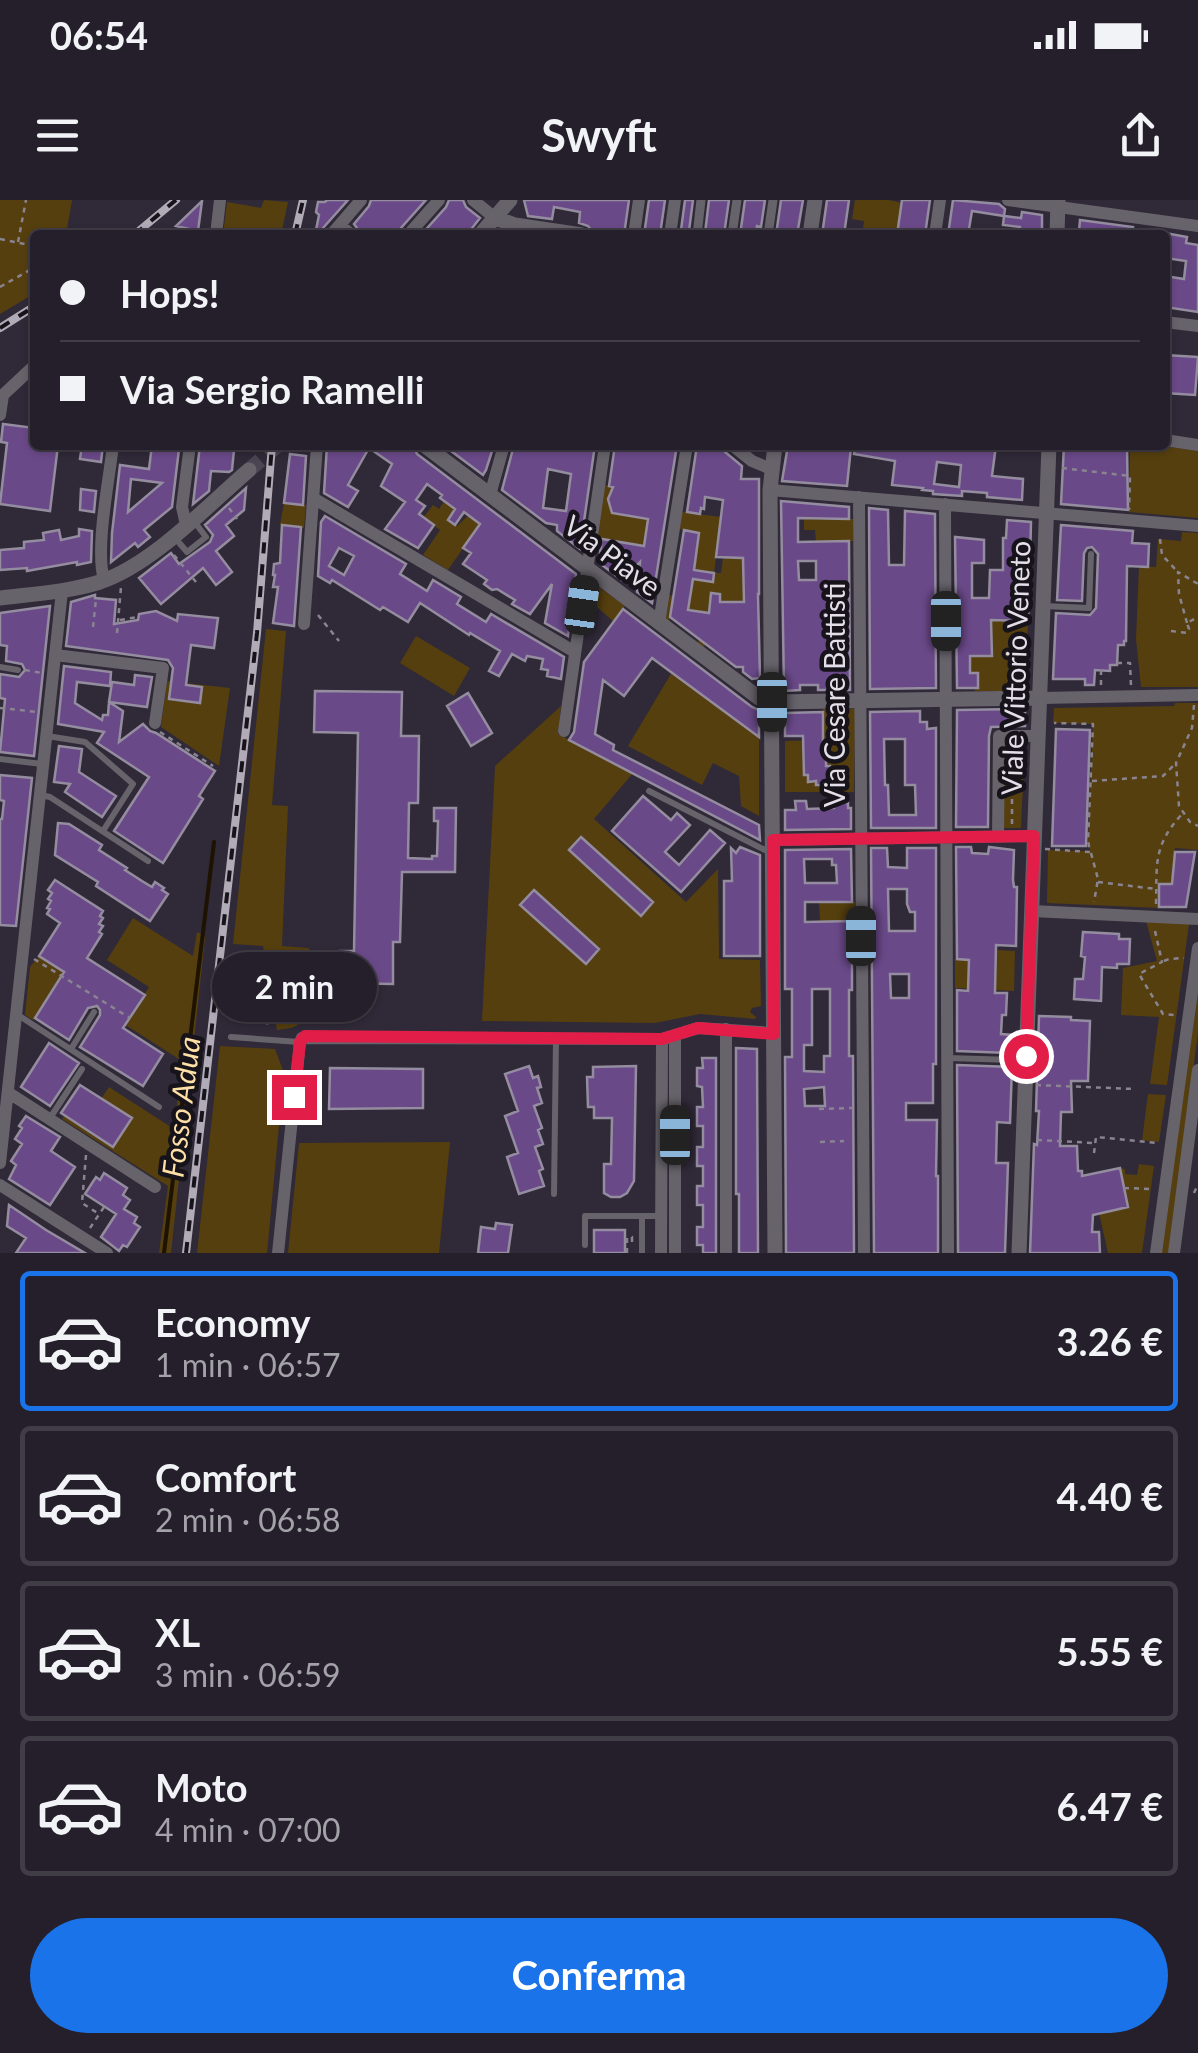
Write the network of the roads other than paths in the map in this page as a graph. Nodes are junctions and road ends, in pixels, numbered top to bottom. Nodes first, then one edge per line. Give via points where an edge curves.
1 (220, 200) edge
2 (361, 200) edge
3 (439, 200) edge
4 (473, 200) edge
5 (510, 200) edge
6 (639, 200) edge
7 (675, 200) edge
8 (701, 200) edge
9 (737, 200) edge
10 (773, 200) edge
11 (815, 200) edge
12 (940, 200) edge
13 (1008, 200) edge
14 (1058, 204) edge
15 (496, 218) junction
16 (1198, 226) edge
17 (217, 230) edge
18 (336, 230) edge
19 (412, 230) edge
20 (485, 230) edge
21 (541, 230) edge
22 (635, 230) edge
23 (671, 230) edge
24 (697, 230) edge
25 (733, 230) edge
26 (769, 230) edge
27 (811, 230) edge
28 (936, 230) edge
29 (1057, 230) edge
30 (1170, 323) edge
31 (1198, 326) edge
32 (30, 370) edge
33 (0, 415) edge
34 (1170, 441) edge
35 (1198, 444) edge
36 (112, 450) edge
37 (189, 450) edge
38 (317, 450) edge
39 (431, 450) edge
40 (503, 450) edge
41 (603, 450) edge
42 (686, 450) edge
43 (738, 450) edge
44 (775, 450) edge
45 (1049, 450) edge
46 (772, 469) junction
47 (250, 470) tunnel mouth
48 (770, 490) junction
49 (490, 495) junction
50 (859, 497) junction
51 (313, 498) junction
52 (945, 504) junction
53 (1046, 513) junction
54 (1198, 526) edge
55 (180, 532) junction
56 (1091, 554) dead end
57 (587, 568) junction
58 (100, 587) junction
59 (62, 591) junction
60 (0, 598) edge
61 (1043, 606) junction
62 (657, 621) junction
63 (304, 624) dead end
64 (576, 652) junction
65 (55, 654) junction
66 (0, 667) edge
67 (18, 670) road end
68 (1040, 698) junction
69 (947, 699) junction
70 (1196, 699) edge
71 (860, 700) junction
72 (772, 702) junction
73 (155, 724) road end
74 (564, 731) dead end
75 (46, 736) junction
76 (1038, 736) junction
77 (0, 758) edge
78 (44, 764) junction
79 (649, 791) dead end
80 (40, 796) junction
81 (102, 831) junction
82 (1034, 836) junction
83 (1005, 837) junction
84 (948, 838) junction
85 (860, 839) junction
86 (773, 845) junction
87 (148, 861) dead end
88 (1032, 911) junction
89 (1198, 919) edge
90 (1198, 948) edge
91 (94, 1012) dead end
92 (17, 1014) junction
93 (726, 1029) junction
94 (774, 1034) junction
95 (231, 1037) dead end
96 (668, 1037) junction
97 (556, 1038) junction
98 (300, 1042) junction
99 (70, 1049) junction
100 (948, 1058) junction
101 (1012, 1060) dead end
102 (82, 1069) dead end
103 (1198, 1070) edge
104 (6, 1088) edge
105 (159, 1107) dead end
106 (50, 1119) junction
107 (0, 1163) edge
108 (0, 1185) edge
109 (155, 1187) dead end
110 (554, 1194) dead end
111 (642, 1216) junction
112 (668, 1216) junction
113 (585, 1245) dead end
114 (107, 1253) edge
115 (278, 1253) edge
116 (642, 1253) edge
117 (661, 1253) edge
118 (674, 1253) edge
119 (726, 1253) edge
120 (774, 1253) edge
121 (864, 1253) edge
122 (948, 1253) edge
123 (1019, 1253) edge
124 (1156, 1253) edge
125 (1174, 1253) edge

1 - 17 street
2 - 18 street
3 - 19 street
4 - 15 street
5 - 15 street
6 - 22 street
7 - 23 street
8 - 24 street
9 - 25 street
10 - 26 street
11 - 27 street
12 - 28 street
13 - 14 street
14 - 16 street
14 - 29 street
15 - 20 street
15 - 21 street
30 - 31 street
32 - 33 street via 3,395
34 - 35 street
36 - 58 street
37 - 55 street
38 - 51 street
39 - 49 street, Via Piave
40 - 49 street
41 - 57 street
42 - 62 street
43 - 46 street
44 - 46 street
45 - 53 street, Viale Vittorio Veneto
46 - 48 street
47 - 55 street
48 - 50 street
48 - 72 street
49 - 57 street, Via Piave
50 - 52 street
50 - 71 street, Via Cesare Battisti
51 - 63 street
51 - 64 street
52 - 53 street
52 - 69 street
53 - 54 street
53 - 61 street, Viale Vittorio Veneto
55 - 58 street
56 - 61 lane via 1089,608
57 - 62 street, Via Piave
57 - 64 street
58 - 59 street
59 - 60 street
59 - 65 street
61 - 68 street, Viale Vittorio Veneto
62 - 72 street, Via Piave
64 - 74 street
65 - 73 street via 162,668
65 - 75 street
66 - 67 lane
68 - 69 street
68 - 70 street
68 - 76 street, Viale Vittorio Veneto
69 - 71 street
69 - 84 street
71 - 72 street
71 - 85 street, Via Cesare Battisti
72 - 86 street
75 - 78 street
75 - 81 lane via 85,742 133,784
76 - 82 street, Viale Vittorio Veneto
76 - 83 street via 998,736
77 - 78 lane
78 - 80 street
79 - 86 lane via 765,850
80 - 81 lane
80 - 92 street
81 - 87 lane
82 - 83 street
82 - 88 street, Viale Vittorio Veneto
83 - 84 street
84 - 85 street
84 - 100 street
85 - 86 street
85 - 121 street, Via Cesare Battisti
86 - 94 street
88 - 89 street
88 - 123 street, Viale Vittorio Veneto
90 - 124 street
91 - 99 lane
92 - 99 lane
92 - 104 street
93 - 94 street
93 - 96 street
93 - 119 street
94 - 120 street
95 - 98 lane
96 - 97 street
96 - 112 street
97 - 98 street via 305,1036
97 - 110 lane
98 - 115 street
99 - 105 lane
100 - 101 lane
100 - 122 street
102 - 106 lane
103 - 125 street
104 - 106 street
104 - 107 street
106 - 109 street
108 - 114 street
111 - 112 lane
111 - 113 lane via 585,1216
111 - 116 lane
112 - 117 street
112 - 118 street

